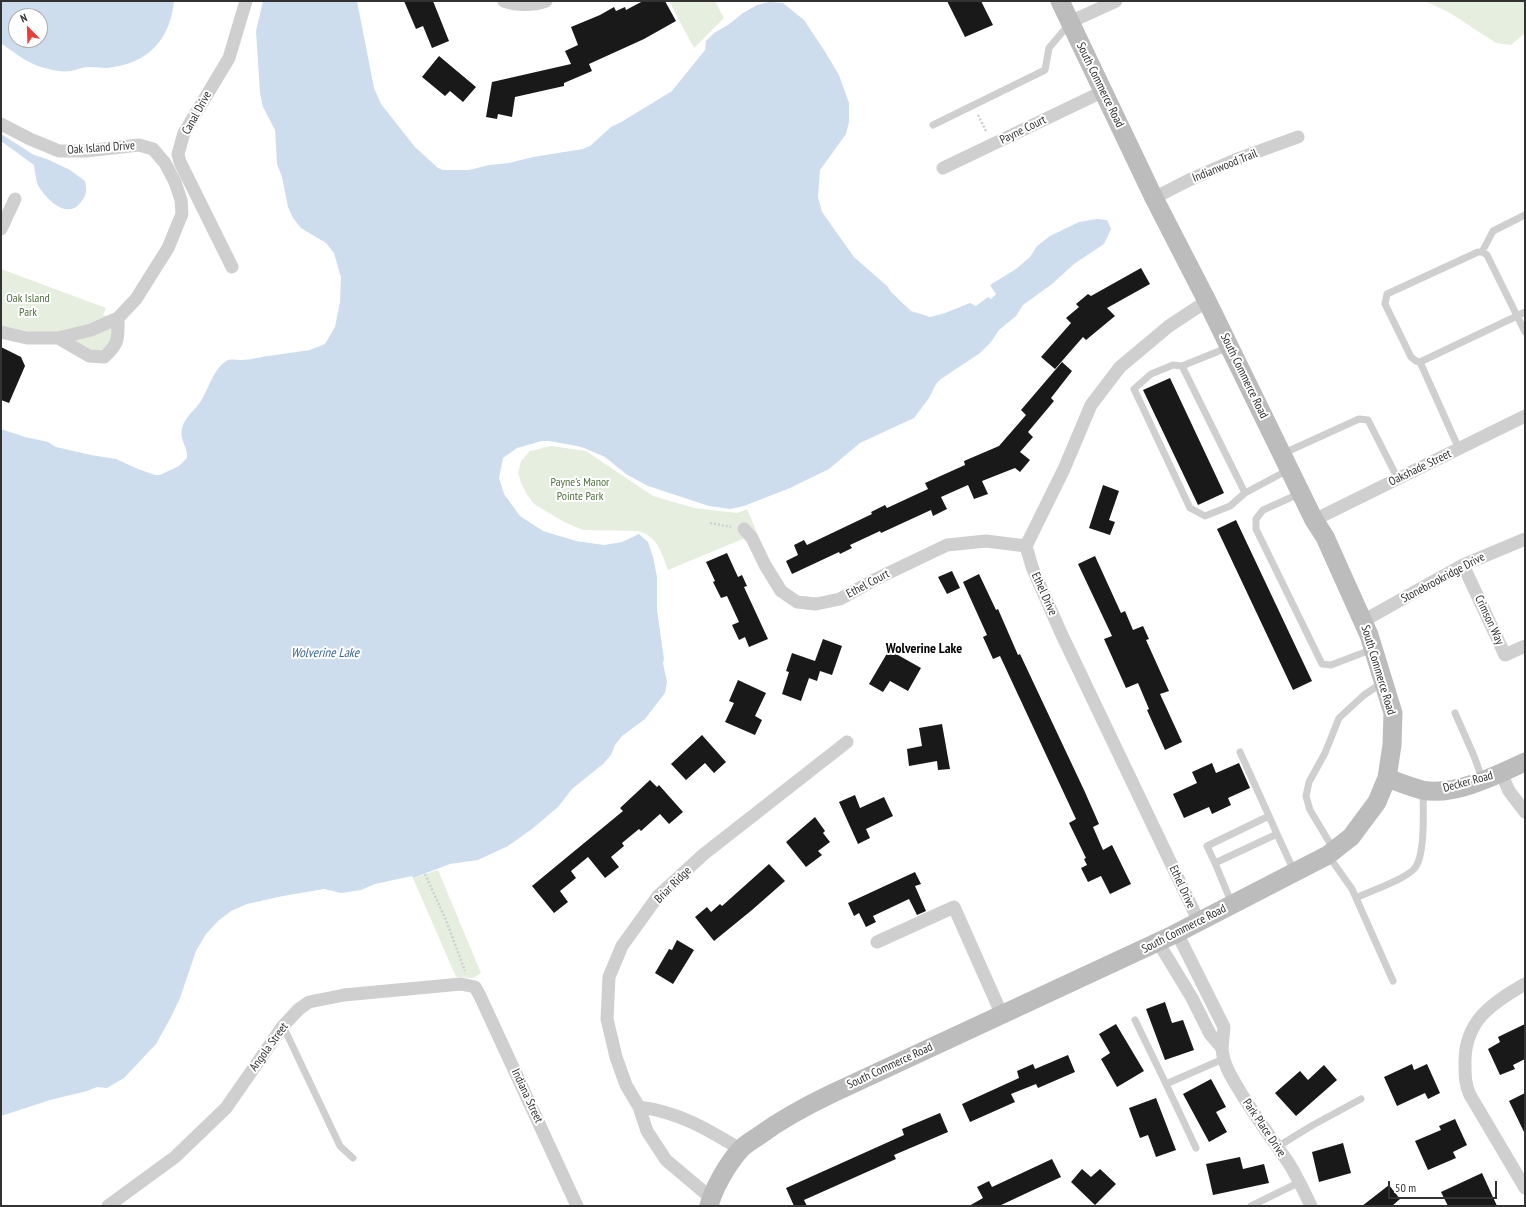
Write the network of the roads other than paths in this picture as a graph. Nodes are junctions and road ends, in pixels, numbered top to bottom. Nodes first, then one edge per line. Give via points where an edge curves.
1 (246, 1) edge
2 (504, 1) edge
3 (546, 1) edge
4 (1060, 1) edge
5 (1116, 1) edge
6 (1070, 22) junction
7 (1104, 91) junction
8 (1, 124) edge
9 (933, 125) dead end
10 (1298, 137) dead end
11 (943, 168) dead end
12 (181, 179) junction
13 (1154, 198) junction
14 (15, 199) dead end
15 (1525, 215) edge
16 (1, 229) edge
17 (1482, 252) junction
18 (232, 267) dead end
19 (1207, 301) junction
20 (1525, 312) edge
21 (1517, 316) junction
22 (118, 318) junction
23 (1, 332) edge
24 (1525, 332) edge
25 (58, 338) junction
26 (1230, 347) junction
27 (1420, 362) junction
28 (1182, 366) junction
29 (1525, 416) edge
30 (1459, 449) junction
31 (1286, 462) junction
32 (1398, 479) junction
33 (1245, 493) junction
34 (1301, 493) junction
35 (1314, 520) junction
36 (744, 529) road end
37 (1525, 539) edge
38 (1026, 546) junction
39 (1463, 565) junction
40 (1363, 621) junction
41 (1525, 646) edge
42 (1374, 648) junction
43 (1384, 682) junction
44 (1455, 713) dead end
45 (848, 742) dead end
46 (1240, 752) dead end
47 (1525, 762) edge
48 (1501, 773) junction
49 (1387, 778) junction
50 (1483, 781) junction
51 (1423, 790) junction
52 (1525, 812) edge
53 (1269, 816) junction
54 (1277, 834) junction
55 (1331, 852) junction
56 (1215, 863) junction
57 (1295, 872) junction
58 (1356, 898) junction
59 (1232, 904) junction
60 (1199, 922) junction
61 (1178, 933) junction
62 (877, 942) dead end
63 (1158, 942) junction
64 (1393, 982) dead end
65 (1525, 984) edge
66 (475, 987) joint
67 (1002, 1015) junction
68 (1135, 1020) dead end
69 (283, 1026) junction
70 (1222, 1053) junction
71 (1166, 1084) junction
72 (1361, 1099) dead end
73 (639, 1107) junction
74 (1277, 1147) junction
75 (1196, 1148) dead end
76 (740, 1149) junction
77 (353, 1158) dead end
78 (1300, 1182) junction
79 (1525, 1188) edge
80 (710, 1202) edge
81 (108, 1206) edge
82 (577, 1206) edge
83 (1251, 1206) edge
84 (1311, 1206) edge

1 - 12 street, Canal Drive via 229,58 184,133 178,154
2 - 3 street via 525,6
4 - 6 street, South Commerce Road
5 - 6 street
6 - 7 street, South Commerce Road
6 - 9 lane via 1049,48 1045,70
7 - 11 street, Payne Court
7 - 13 street, South Commerce Road
8 - 12 street, Oak Island Drive via 58,151 146,146 160,155
10 - 13 street, Indianwood Trail via 1240,158
12 - 18 street, Canal Drive
12 - 22 street, Oak Island Drive via 182,214 176,232 136,299
13 - 19 street, South Commerce Road
14 - 16 street
15 - 17 lane via 1493,231
17 - 21 lane via 1487,255
17 - 27 lane via 1387,294 1386,304 1411,357
19 - 26 street, South Commerce Road
19 - 38 street via 1169,326 1120,368 1091,405 1064,469
20 - 21 lane
21 - 24 lane
21 - 27 lane
22 - 25 street, Oak Island Drive via 92,330
22 - 25 street via 118,336 114,348 104,357 89,356
23 - 25 street, Oak Island Drive via 27,338
26 - 28 lane
26 - 31 street, South Commerce Road
27 - 30 lane
28 - 33 lane
28 - 33 lane via 1173,364 1151,374 1134,389 1190,508 1205,516 1230,506
29 - 30 street, Oakshade Street
30 - 32 street, Oakshade Street
31 - 32 lane via 1359,419 1368,420
31 - 33 lane
31 - 34 street, South Commerce Road
32 - 35 street, Oakshade Street
34 - 35 street, South Commerce Road
34 - 42 lane via 1262,510 1256,519 1256,529 1322,664 1331,665
35 - 40 street, South Commerce Road via 1325,537
36 - 38 street, Ethel Court via 752,538 781,591 797,602 816,604 840,600 947,544 986,541
37 - 39 street, Stonebrookridge Drive
38 - 60 street, Ethel Drive via 1032,567 1061,633
39 - 40 street, Stonebrookridge Drive
39 - 41 street, Crimson Way via 1505,655
40 - 42 street, South Commerce Road
42 - 43 street, South Commerce Road
43 - 49 street, South Commerce Road via 1393,713
43 - 55 lane via 1364,695 1339,718 1310,782 1306,796 1310,810
44 - 50 lane
45 - 73 street, Briar Ridge via 704,854 658,896 622,946 609,978 607,1019 626,1085
46 - 53 lane
47 - 48 street, Decker Road
48 - 50 street, Decker Road
48 - 52 street via 1509,791
49 - 51 street, Decker Road
49 - 55 street, South Commerce Road via 1373,808 1351,836
50 - 51 street, Decker Road via 1446,791
51 - 58 lane via 1423,830 1420,857 1415,869
53 - 54 lane
53 - 56 lane via 1207,846
54 - 56 lane
54 - 57 lane
55 - 57 street, South Commerce Road
55 - 58 lane
56 - 59 lane
57 - 59 street, South Commerce Road
58 - 64 lane
59 - 60 street, South Commerce Road
60 - 61 street, South Commerce Road
61 - 63 street, South Commerce Road
61 - 70 street via 1224,1028
62 - 67 street via 954,907
63 - 67 street, South Commerce Road
63 - 70 street, Park Place Drive
65 - 79 street via 1489,1007 1472,1030 1464,1056 1470,1095
66 - 69 street, Angola Street via 461,984 324,998 309,1002
66 - 82 street, Indiana Street
67 - 76 street, South Commerce Road via 801,1108
68 - 71 lane
69 - 77 lane via 340,1146
69 - 81 street, Angola Street via 226,1108 175,1157
70 - 71 lane
70 - 74 street, Park Place Drive via 1251,1111
71 - 75 lane
72 - 74 lane
73 - 76 street via 660,1110 699,1125
73 - 80 street, Briar Ridge via 647,1131 666,1160
74 - 78 street, Park Place Drive
76 - 80 street, South Commerce Road
78 - 83 lane
78 - 84 street, Park Place Drive

